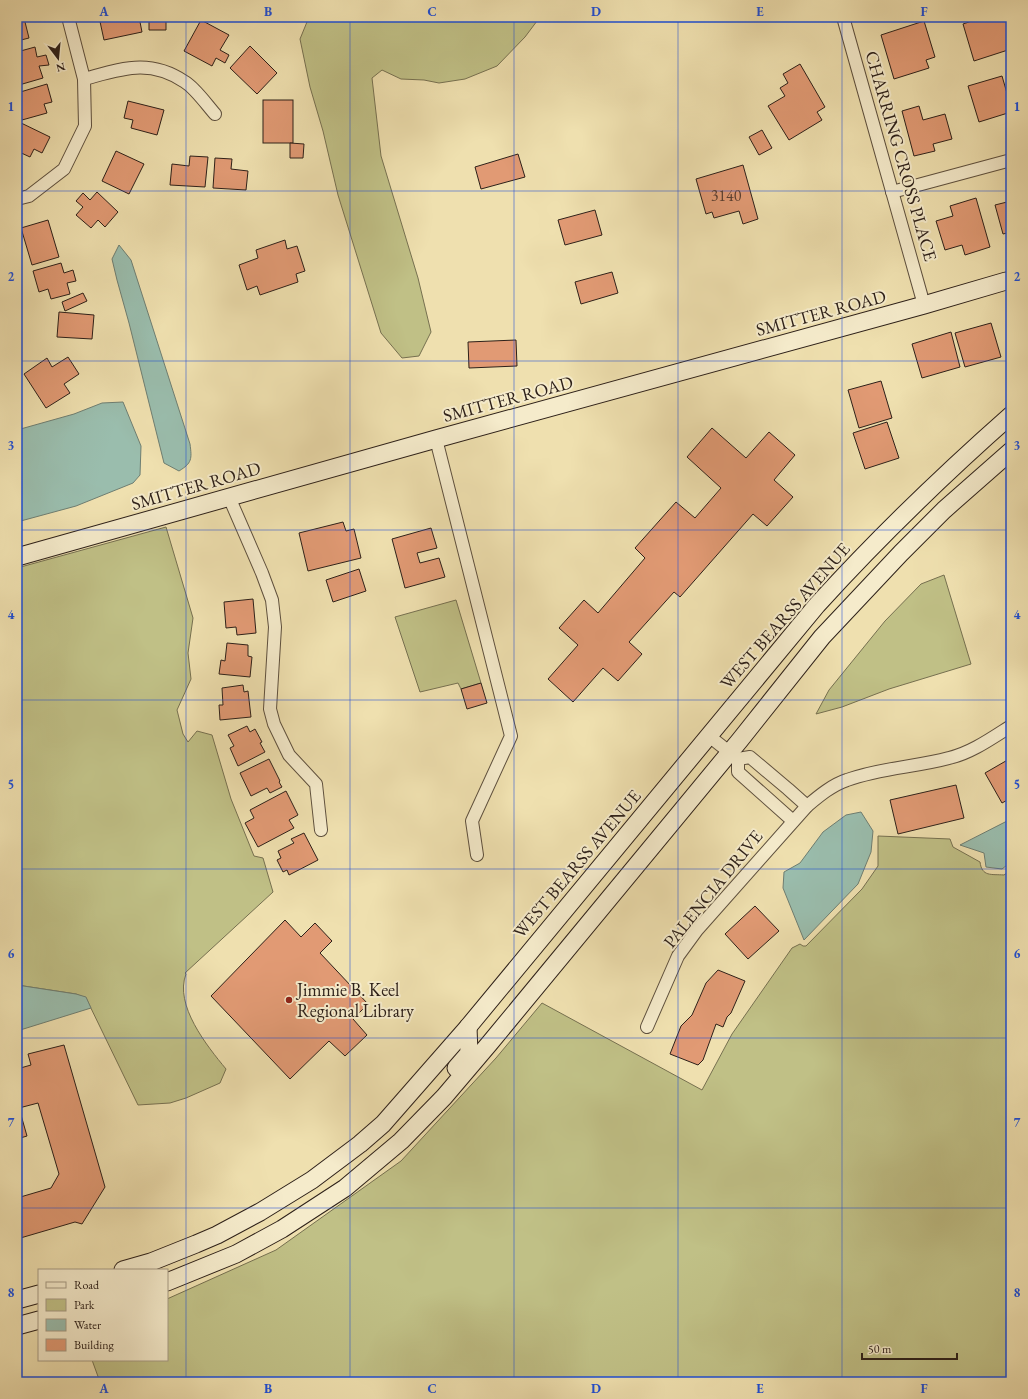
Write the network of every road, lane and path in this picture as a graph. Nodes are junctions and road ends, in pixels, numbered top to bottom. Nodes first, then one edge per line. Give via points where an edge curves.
1 (68, 17) edge
2 (843, 17) edge
3 (84, 79) junction
4 (215, 114) dead end
5 (1011, 160) edge
6 (892, 192) junction
7 (17, 199) edge
8 (1011, 281) edge
9 (924, 305) junction
10 (1011, 415) edge
11 (1011, 438) edge
12 (436, 439) junction
13 (1005, 456) edge
14 (229, 497) junction
15 (17, 557) edge
16 (1011, 726) edge
17 (709, 736) junction
18 (734, 756) junction
19 (807, 806) junction
20 (793, 821) junction
21 (321, 830) dead end
22 (477, 855) dead end
23 (468, 1027) junction
24 (647, 1027) dead end
25 (402, 1141) junction
26 (126, 1269) edge
27 (168, 1282) edge
28 (38, 1294) edge
29 (17, 1300) edge
30 (38, 1320) edge
31 (17, 1326) edge

1 - 3 street
2 - 6 street, CHARRING CROSS PLACE
3 - 4 street via 130,67 158,68 186,82
3 - 7 street via 85,126 64,168 29,196
5 - 6 street
6 - 9 street, CHARRING CROSS PLACE
8 - 9 main road, SMITTER ROAD
9 - 12 main road, SMITTER ROAD
10 - 17 main road, WEST BEARSS AVENUE via 915,503 846,573
11 - 13 main road via 1000,452
12 - 14 main road, SMITTER ROAD
12 - 22 street via 511,736 472,821
13 - 18 main road via 944,510 818,642
14 - 15 main road, SMITTER ROAD
14 - 21 street via 272,600 275,628 270,709 274,724 289,755 316,784
16 - 19 street, PALENCIA DRIVE via 960,755 847,780 825,791
17 - 18 street
17 - 23 main road, WEST BEARSS AVENUE
18 - 19 street via 750,758
18 - 20 street via 738,772
18 - 25 main road via 454,1085
19 - 20 street, PALENCIA DRIVE
20 - 24 street, PALENCIA DRIVE via 697,930 678,956
23 - 25 main road via 469,1053 408,1122
23 - 26 main road, WEST BEARSS AVENUE via 383,1124 312,1180 217,1235
25 - 27 main road via 345,1188 287,1226 236,1254
28 - 29 main road
30 - 31 main road

